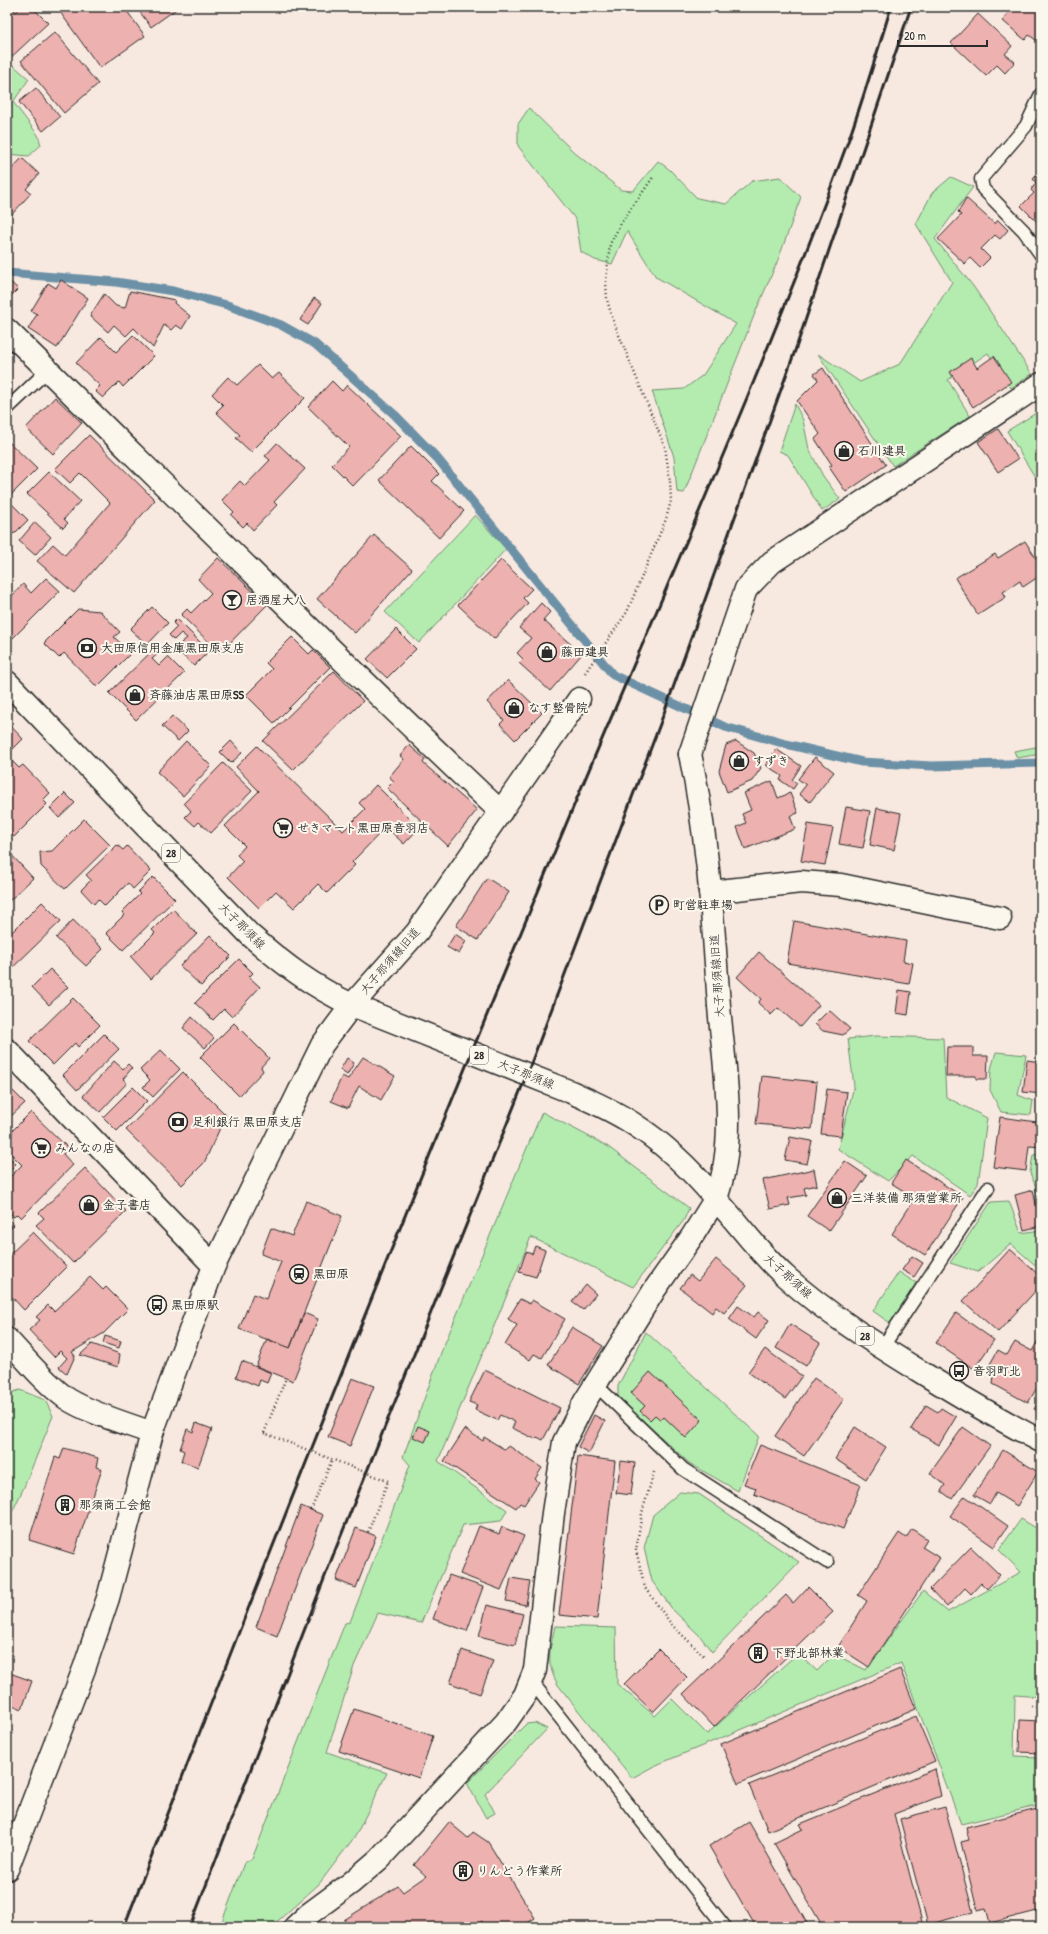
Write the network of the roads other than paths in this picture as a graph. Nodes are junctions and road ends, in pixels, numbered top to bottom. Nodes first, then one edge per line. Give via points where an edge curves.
1 (1041, 94) edge
2 (1041, 255) edge
3 (7, 330) edge
4 (48, 370) junction
5 (1041, 384) edge
6 (7, 409) edge
7 (7, 682) edge
8 (579, 699) road end
9 (501, 812) junction
10 (710, 892) junction
11 (1000, 918) dead end
12 (352, 1005) junction
13 (7, 1050) edge
14 (988, 1188) dead end
15 (716, 1198) junction
16 (214, 1266) junction
17 (7, 1339) edge
18 (882, 1348) junction
19 (596, 1384) junction
20 (152, 1433) junction
21 (1041, 1441) edge
22 (827, 1562) dead end
23 (532, 1682) junction
24 (7, 1869) edge
25 (296, 1927) edge
26 (725, 1927) edge

1 - 2 lane via 1026,126 981,179 983,188 1024,231
3 - 4 street
4 - 6 lane
4 - 9 street via 393,711
5 - 10 street, 大子那須線旧道 via 772,562 746,589 693,746
7 - 12 street, 大子那須線 / 28 via 250,935 278,960 322,991
8 - 9 street, 大子那須線旧道
9 - 12 street, 大子那須線旧道 via 417,932
10 - 11 street via 801,882 840,885
10 - 15 street, 大子那須線旧道 via 728,1126 723,1179
12 - 15 street, 大子那須線 / 28 via 606,1107 636,1125 664,1147
12 - 16 street, 大子那須線旧道 via 322,1045
13 - 16 street
14 - 18 lane
15 - 18 street, 大子那須線 / 28 via 764,1256 786,1277
15 - 19 street, 大子那須線旧道
16 - 20 street, 大子那須線旧道
17 - 20 street via 67,1398
18 - 21 street, 大子那須線 / 28 via 998,1419
19 - 22 lane via 683,1469
19 - 23 street, 大子那須線旧道 via 564,1442
20 - 24 street, 大子那須線旧道 via 108,1598
23 - 25 street, 大子那須線旧道 via 506,1722 379,1858
23 - 26 lane

